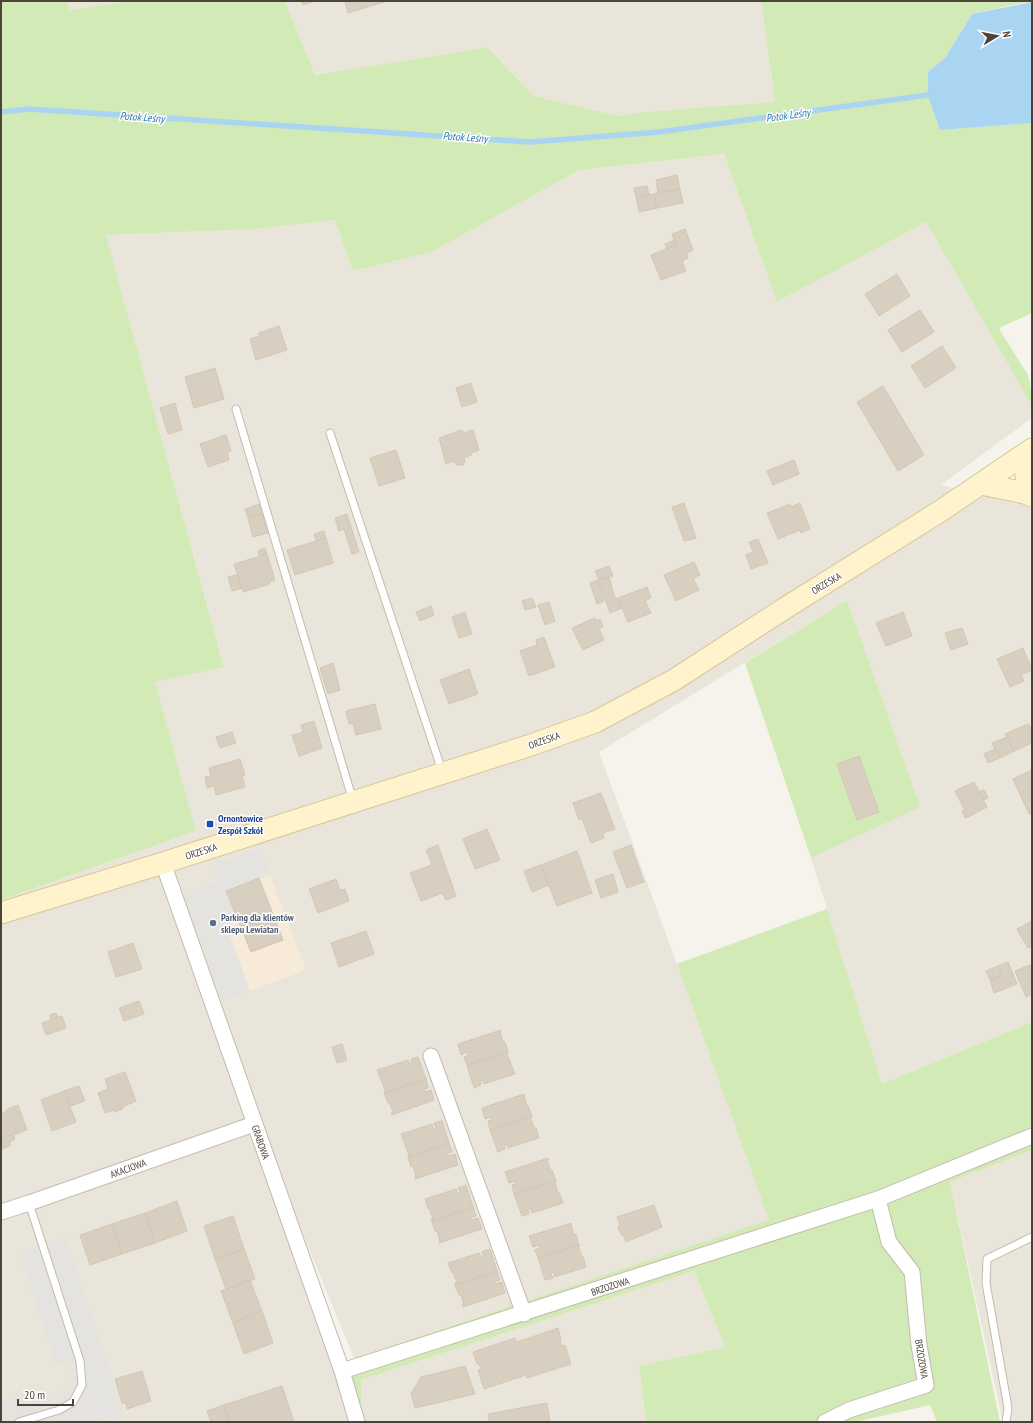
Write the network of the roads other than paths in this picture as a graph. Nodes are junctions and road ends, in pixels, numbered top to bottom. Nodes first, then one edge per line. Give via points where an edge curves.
1 (236, 409) dead end
2 (330, 433) dead end
3 (1028, 452) edge
4 (981, 484) junction
5 (1032, 491) edge
6 (1032, 496) edge
7 (442, 773) junction
8 (353, 802) junction
9 (163, 863) junction
10 (1, 913) edge
11 (431, 1056) dead end
12 (254, 1124) junction
13 (1032, 1136) edge
14 (878, 1199) junction
15 (29, 1203) junction
16 (1, 1212) edge
17 (1032, 1237) edge
18 (524, 1314) junction
19 (342, 1372) junction
20 (19, 1422) edge
21 (356, 1422) edge
22 (825, 1422) edge
23 (1006, 1422) edge

1 - 8 lane
2 - 7 lane
3 - 4 street, ORZESKA
3 - 5 street via 1026,475
4 - 6 street
4 - 7 street, ORZESKA via 667,684 595,722
7 - 8 street, ORZESKA
8 - 9 street, ORZESKA
9 - 10 street, ORZESKA
9 - 12 street, GRABOWA
11 - 18 street
12 - 15 street, AKACJOWA
12 - 19 street, GRABOWA
13 - 14 street, BRZOZOWA
14 - 18 street, BRZOZOWA
14 - 22 street, BRZOZOWA via 889,1242 912,1272 919,1345 926,1385 849,1410
15 - 16 street, AKACJOWA
15 - 20 lane via 80,1361 82,1384 73,1402 59,1410
17 - 23 lane via 987,1259 986,1283 1008,1408
18 - 19 street, BRZOZOWA
19 - 21 street, GRABOWA

